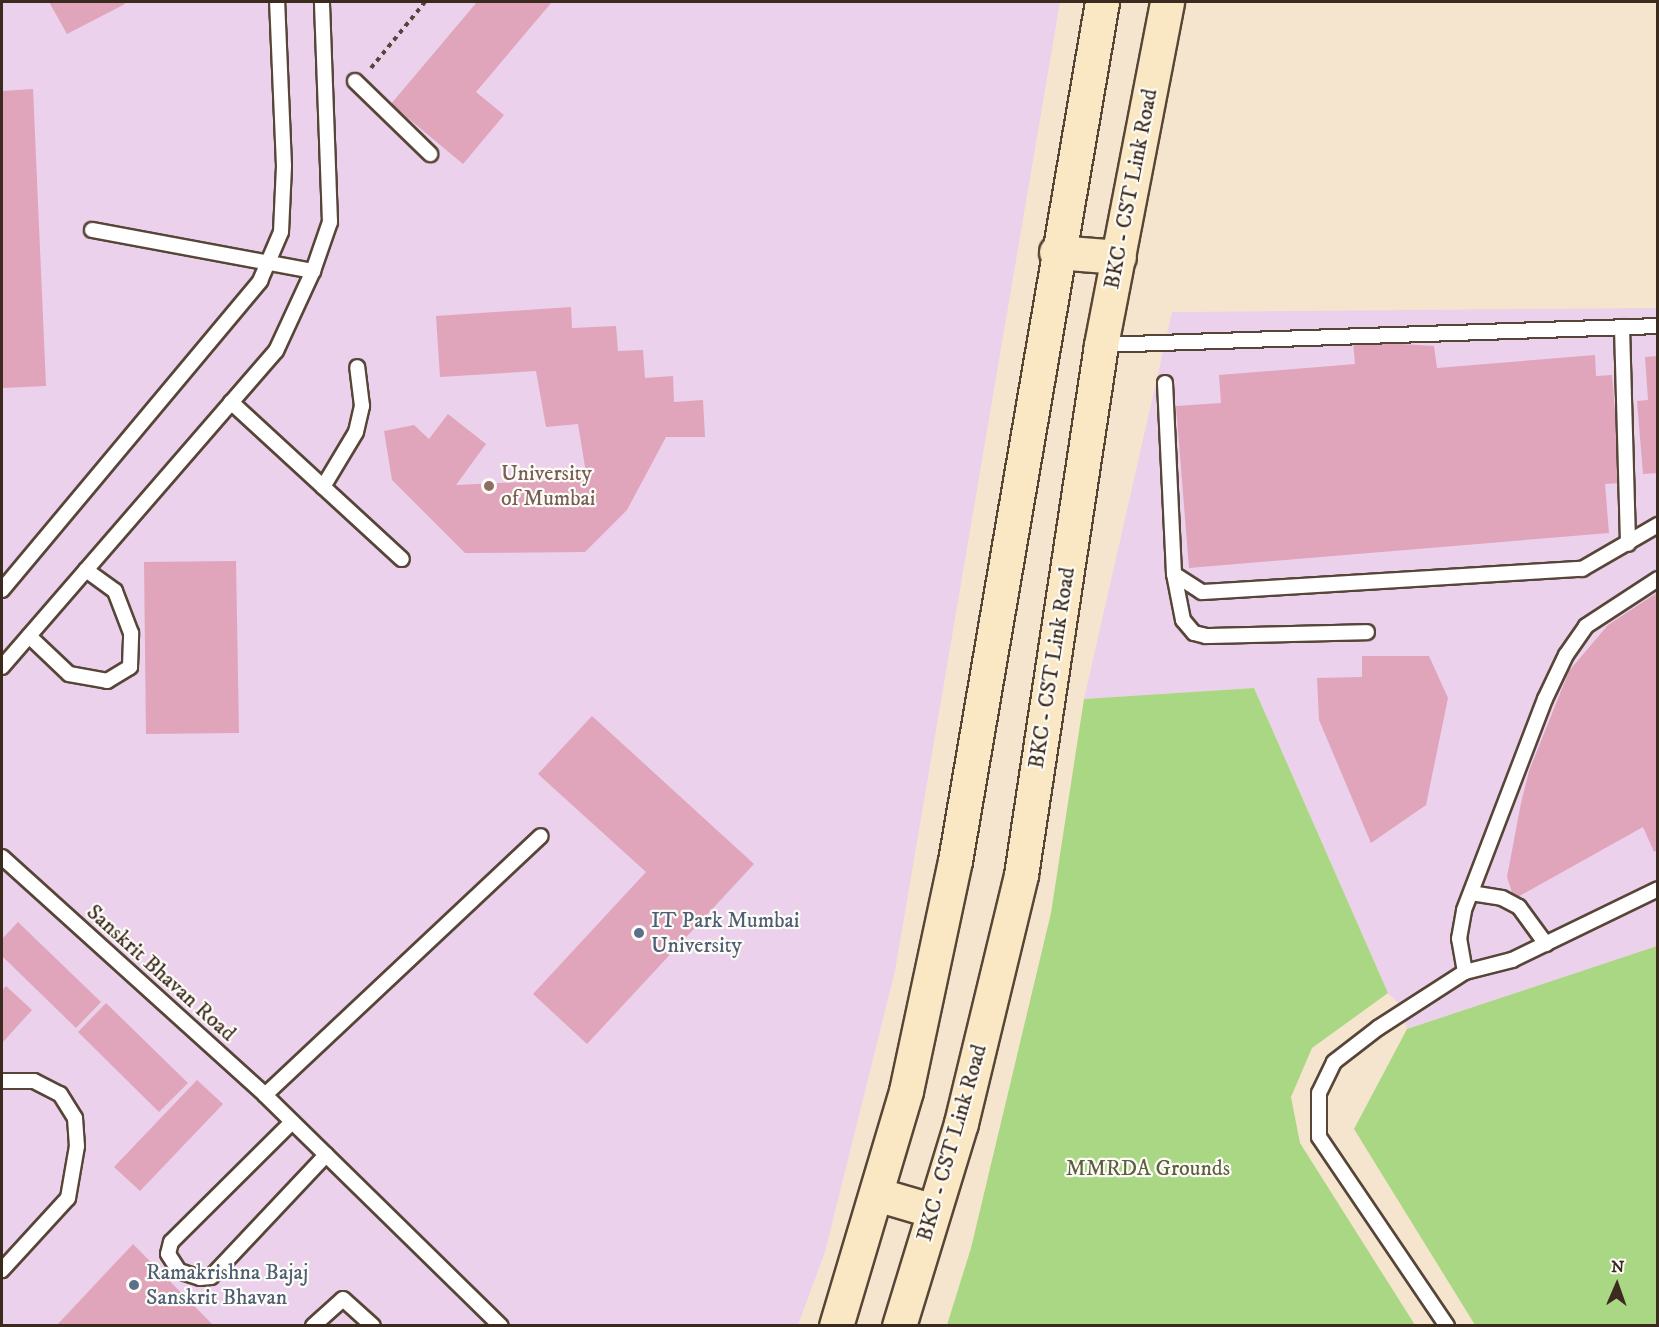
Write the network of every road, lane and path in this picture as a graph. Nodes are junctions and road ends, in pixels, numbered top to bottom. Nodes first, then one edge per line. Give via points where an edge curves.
1 (277, 2) edge
2 (322, 2) edge
3 (425, 2) edge
4 (1102, 2) edge
5 (1167, 2) edge
6 (356, 81) joint
7 (430, 154) dead end
8 (92, 230) dead end
9 (1056, 252) junction
10 (1119, 258) junction
11 (269, 260) junction
12 (313, 271) junction
13 (1658, 326) edge
14 (1622, 327) junction
15 (1101, 345) junction
16 (357, 367) dead end
17 (1164, 383) dead end
18 (231, 402) junction
19 (324, 487) junction
20 (1658, 525) edge
21 (1628, 544) junction
22 (402, 559) dead end
23 (86, 570) junction
24 (1174, 574) junction
25 (1658, 579) edge
26 (2, 590) edge
27 (1367, 632) dead end
28 (29, 636) junction
29 (2, 667) edge
30 (540, 836) dead end
31 (2, 856) edge
32 (1658, 889) edge
33 (1471, 893) junction
34 (1546, 944) junction
35 (1465, 972) junction
36 (2, 1081) edge
37 (265, 1095) junction
38 (292, 1122) junction
39 (326, 1155) junction
40 (876, 1194) junction
41 (934, 1211) junction
42 (2, 1270) edge
43 (313, 1326) edge
44 (373, 1326) edge
45 (501, 1326) edge
46 (836, 1326) edge
47 (899, 1326) edge
48 (1447, 1326) edge

1 - 11 lane via 283,177 281,232
2 - 12 lane via 330,222
3 - 6 path via 381,60
4 - 9 street
5 - 10 street, BKC - CST Link Road
6 - 7 lane
8 - 11 lane
9 - 10 street
9 - 40 street via 955,861 906,1091
10 - 15 street, BKC - CST Link Road
11 - 12 lane
11 - 26 lane via 260,281
12 - 18 lane via 276,351
13 - 14 lane
14 - 15 lane
14 - 21 lane
15 - 41 street, BKC - CST Link Road via 1021,875 961,1123
16 - 19 lane via 362,406 356,432
17 - 24 lane
18 - 19 lane
18 - 23 lane
19 - 22 lane
20 - 21 lane
21 - 24 lane via 1582,569 1202,592
23 - 28 lane
23 - 28 lane via 115,591 131,633 130,667 107,681 69,674
24 - 27 lane via 1183,620 1194,633 1206,636
25 - 33 lane via 1586,626 1566,655 1545,699
28 - 29 lane
30 - 37 lane
31 - 37 lane, Sanskrit Bhavan Road
32 - 34 lane
33 - 34 lane via 1502,898 1519,907
33 - 35 lane via 1459,939
34 - 35 lane via 1512,960
35 - 48 lane via 1378,1028 1334,1062 1319,1093 1319,1137
36 - 42 lane via 34,1081 60,1094 75,1118 77,1146 68,1198
37 - 38 lane, Sanskrit Bhavan Road
38 - 39 lane, Sanskrit Bhavan Road
38 - 39 lane via 171,1242 168,1254 179,1270 200,1278 210,1277
39 - 45 lane, Sanskrit Bhavan Road
40 - 41 street
40 - 46 street
41 - 47 street, BKC - CST Link Road
43 - 44 lane via 343,1299

